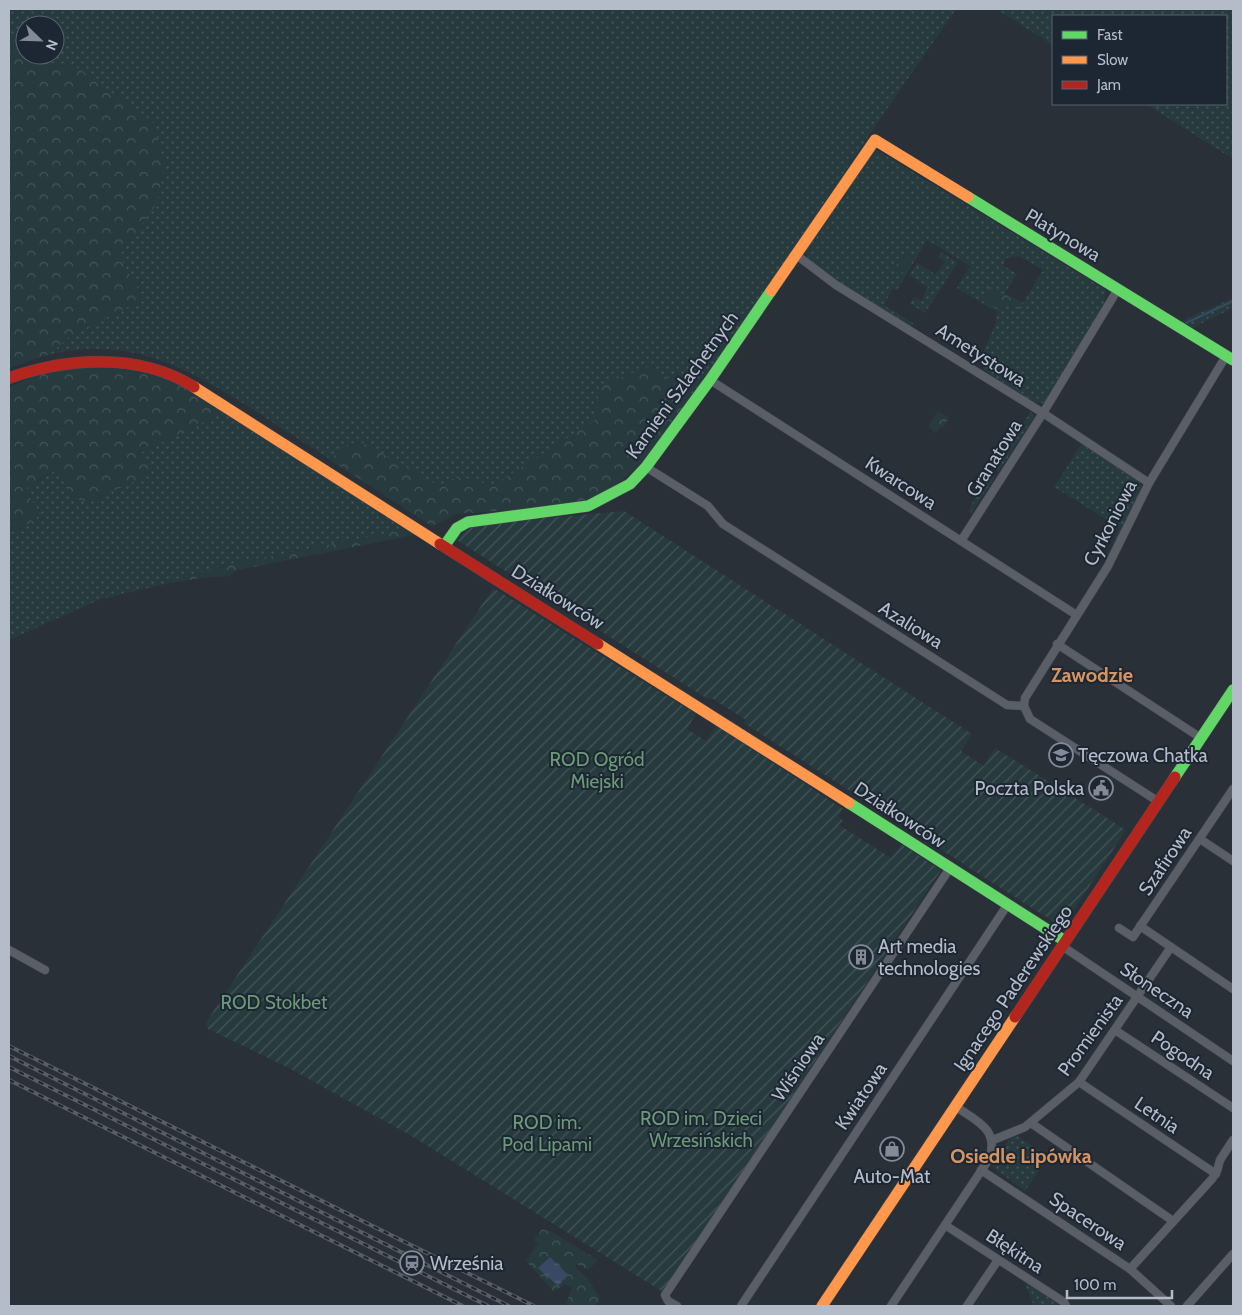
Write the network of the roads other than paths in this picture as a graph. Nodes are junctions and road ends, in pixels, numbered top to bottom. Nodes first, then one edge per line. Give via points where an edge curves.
1 (875, 140) joint
2 (795, 254) junction
3 (1118, 289) junction
4 (1230, 358) edge
5 (9, 378) edge
6 (710, 380) junction
7 (1042, 413) junction
8 (646, 467) junction
9 (1149, 483) junction
10 (961, 541) junction
11 (445, 545) junction
12 (1076, 614) junction
13 (1057, 644) junction
14 (1233, 690) edge
15 (1024, 706) junction
16 (1201, 738) junction
17 (1233, 789) edge
18 (1158, 802) junction
19 (1200, 839) junction
20 (1233, 861) edge
21 (950, 868) junction
22 (1008, 904) junction
23 (1140, 926) junction
24 (1119, 928) dead end
25 (1064, 944) junction
26 (1171, 947) junction
27 (9, 950) edge
28 (46, 970) dead end
29 (1233, 989) edge
30 (1138, 997) junction
31 (1115, 1030) junction
32 (1233, 1061) edge
33 (1079, 1082) junction
34 (955, 1106) junction
35 (1233, 1108) edge
36 (1031, 1123) junction
37 (993, 1140) junction
38 (1233, 1140) edge
39 (981, 1170) junction
40 (1216, 1174) junction
41 (1173, 1221) junction
42 (945, 1224) junction
43 (1233, 1254) edge
44 (998, 1260) junction
45 (1130, 1269) junction
46 (678, 1306) edge
47 (741, 1306) edge
48 (822, 1306) edge
49 (890, 1306) edge
50 (967, 1306) edge
51 (1066, 1306) edge
52 (1171, 1306) edge
53 (1188, 1306) edge

1 - 2 street, Kamieni Szlachetnych
1 - 3 street, Platynowa
2 - 6 street, Kamieni Szlachetnych
2 - 7 street, Ametystowa via 836,285
3 - 4 street, Platynowa
3 - 7 street, Granatowa
4 - 9 street, Cyrkoniowa
5 - 11 street, Działkowców via 49,365 86,361 130,364 171,375 206,393
6 - 8 street, Kamieni Szlachetnych
6 - 10 street, Kwarcowa
7 - 9 street, Ametystowa
7 - 10 street, Granatowa
8 - 11 street, Kamieni Szlachetnych via 630,484 588,506 478,519 457,528
8 - 15 street, Azaliowa via 708,506 723,524 820,587 1007,705
9 - 12 street, Cyrkoniowa via 1108,566
10 - 12 street, Kwarcowa
11 - 21 street, Działkowców
12 - 13 street, Cyrkoniowa
13 - 15 street, Cyrkoniowa via 1027,693
13 - 16 street
14 - 16 street, Ignacego Paderewskiego
15 - 18 street via 1030,719
16 - 18 street, Ignacego Paderewskiego
17 - 19 street, Szafirowa
18 - 25 street, Ignacego Paderewskiego
19 - 20 street
19 - 23 street, Szafirowa
21 - 22 street, Działkowców
21 - 46 street, Wiśniowa via 665,1296
22 - 25 street, Działkowców
22 - 47 street, Kwiatowa
23 - 24 street via 1133,937
23 - 26 street
25 - 30 street, Słoneczna
25 - 34 street, Ignacego Paderewskiego
26 - 29 street
26 - 30 street, Promienista
27 - 28 street
30 - 31 street, Promienista
30 - 32 street, Słoneczna
31 - 33 street, Promienista
31 - 35 street, Pogodna
33 - 36 street, Promienista
33 - 40 street, Letnia
34 - 37 street via 984,1127
34 - 48 street, Ignacego Paderewskiego
36 - 37 street, Promienista
36 - 41 street
37 - 39 street via 989,1159
38 - 40 street via 1220,1160
39 - 42 street
39 - 45 street, Spacerowa
40 - 41 street
41 - 45 street
42 - 44 street, Błękitna
42 - 49 street
43 - 53 street
44 - 50 street
44 - 51 street, Błękitna
45 - 52 street, Spacerowa

